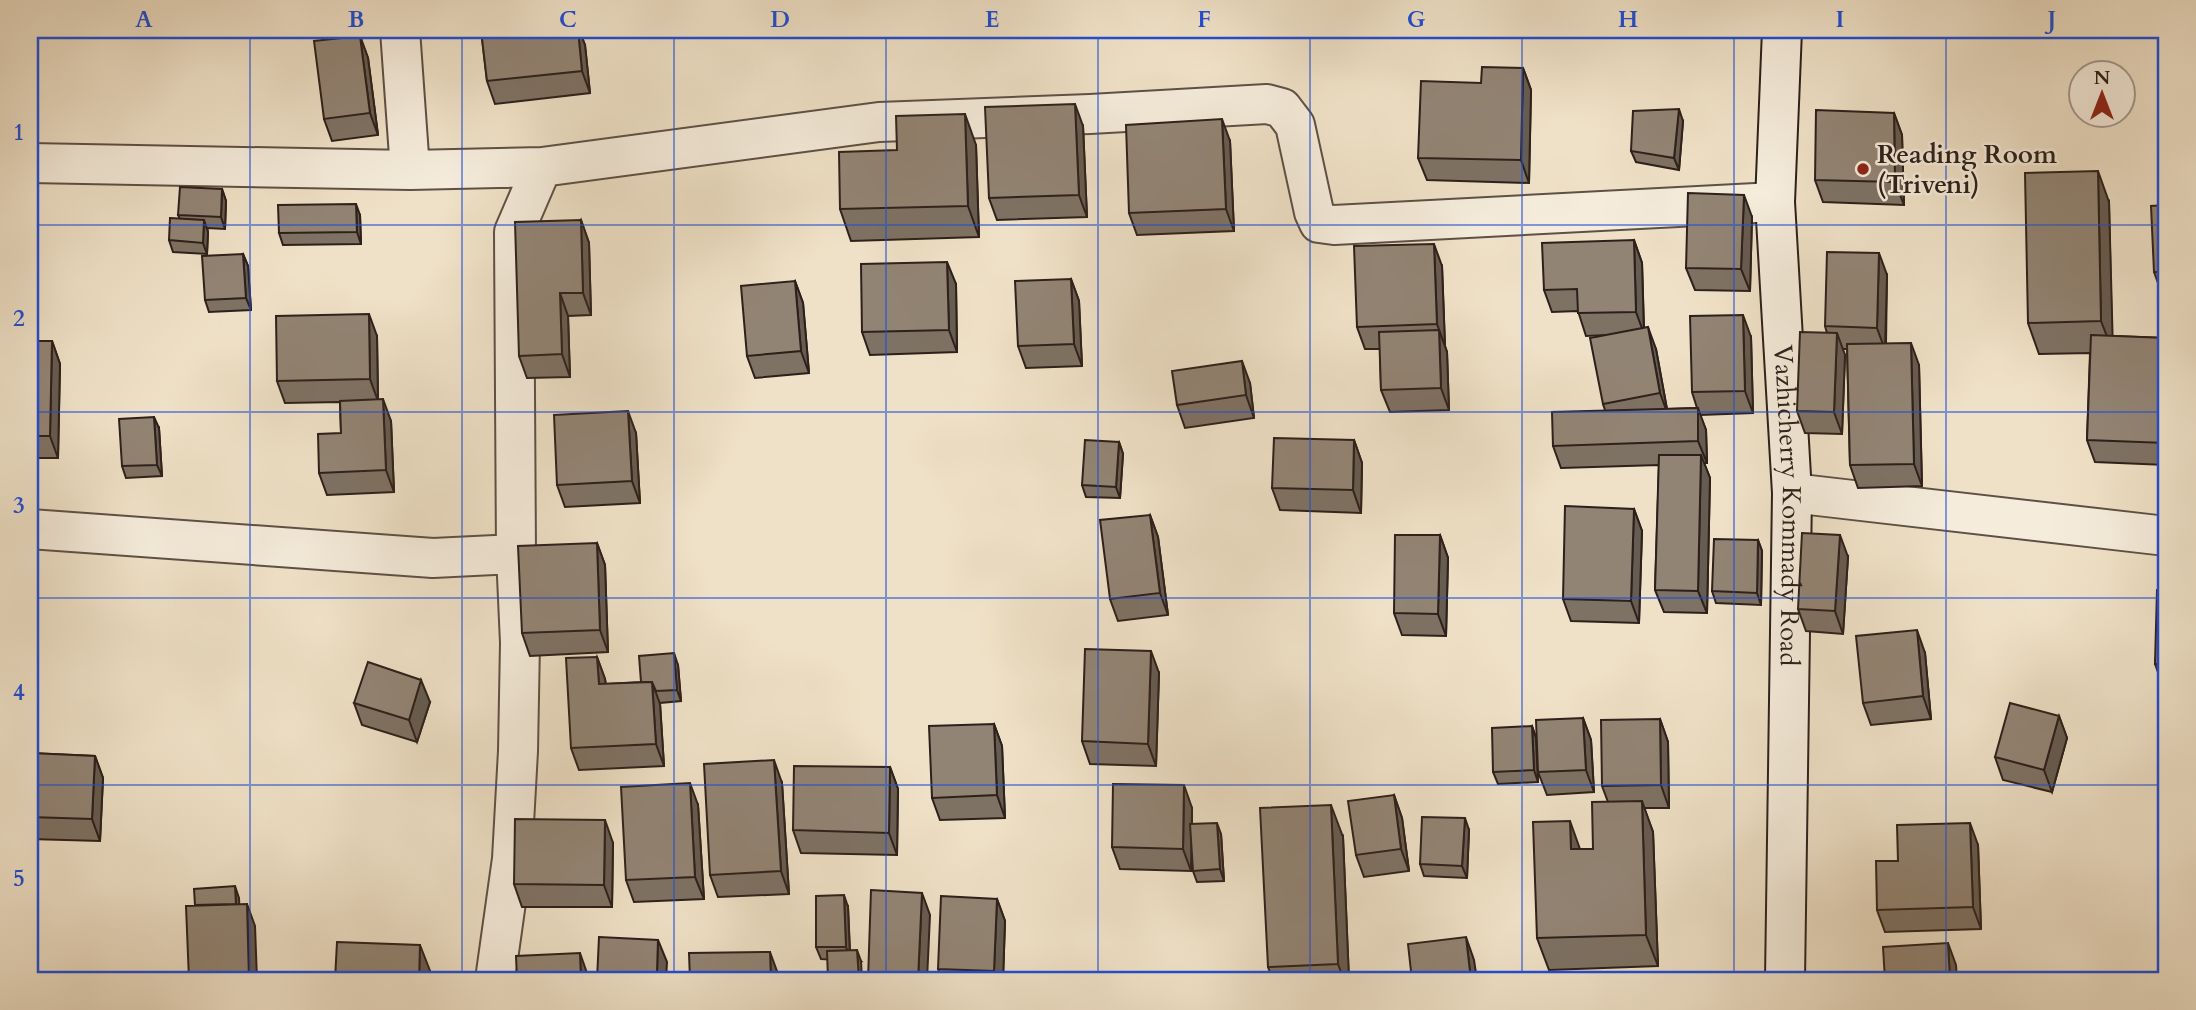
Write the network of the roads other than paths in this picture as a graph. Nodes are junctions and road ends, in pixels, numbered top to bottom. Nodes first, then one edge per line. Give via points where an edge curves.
1 (400, 30) edge
2 (1782, 30) edge
3 (30, 163) edge
4 (542, 167) junction
5 (410, 170) junction
6 (1774, 202) junction
7 (1792, 493) junction
8 (30, 529) edge
9 (2166, 536) edge
10 (516, 554) junction
11 (495, 980) edge
12 (1785, 980) edge

1 - 5 street
2 - 6 street, Vazhicherry Kommady Road
3 - 5 street
4 - 5 street
4 - 6 street via 879,122 1267,104 1282,108 1295,125 1319,223
4 - 10 street via 514,232
6 - 7 street, Vazhicherry Kommady Road
7 - 9 street
7 - 12 street, Vazhicherry Kommady Road
8 - 10 street via 433,558
10 - 11 street via 518,751 512,859

